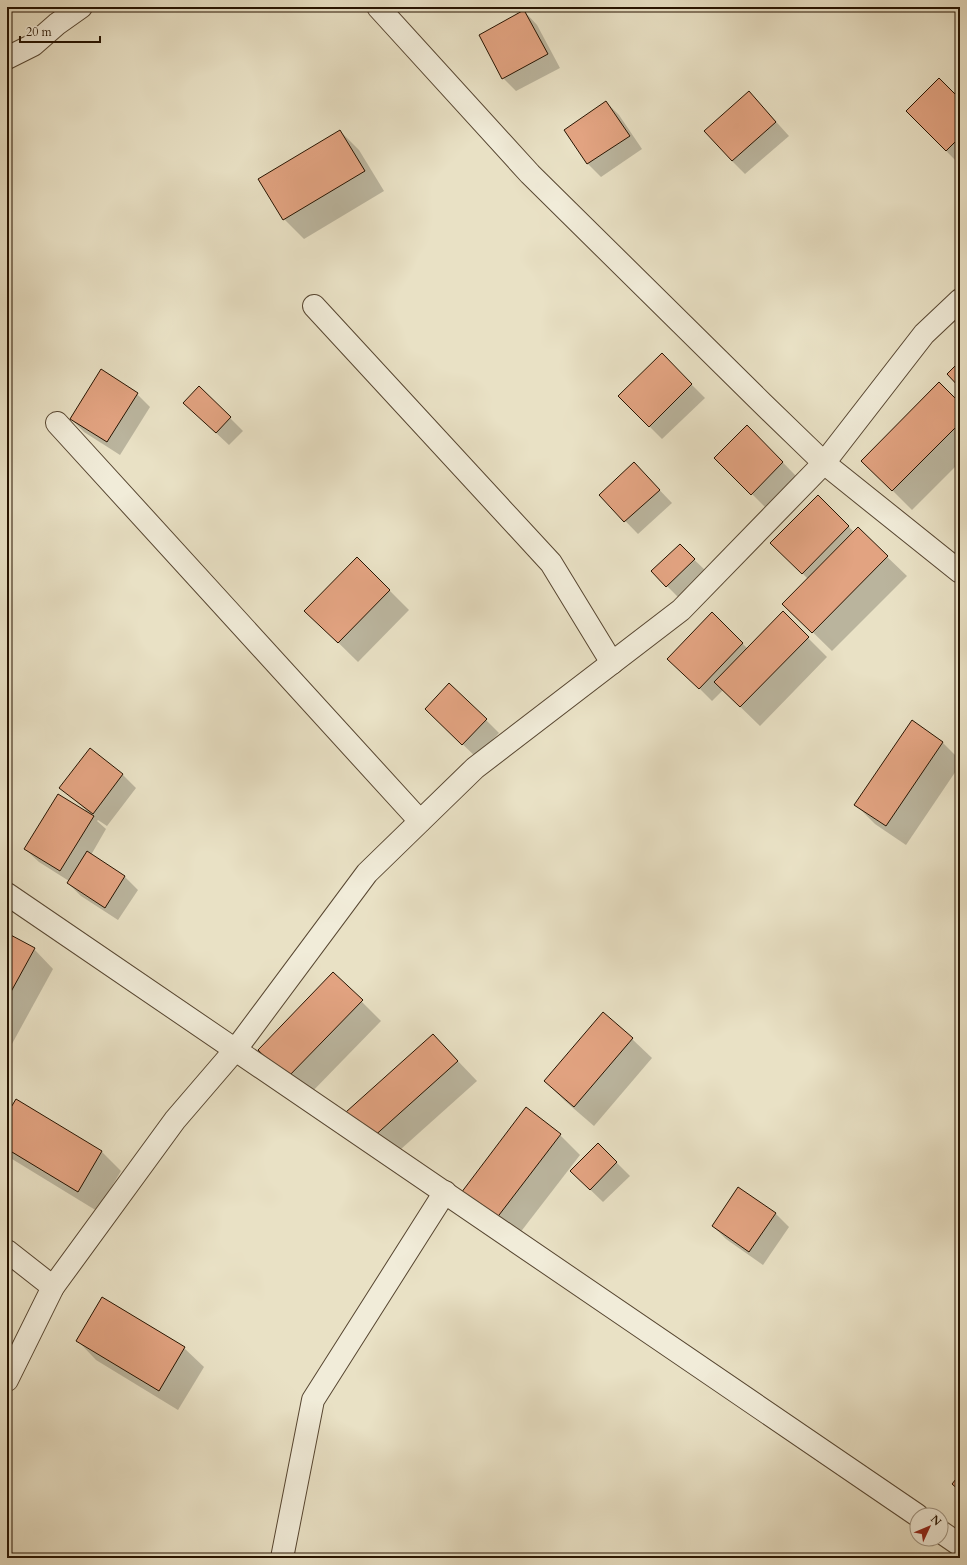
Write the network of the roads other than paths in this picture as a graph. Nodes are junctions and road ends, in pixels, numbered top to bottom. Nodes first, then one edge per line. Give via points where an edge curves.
1 (81, 7) edge
2 (378, 7) edge
3 (7, 58) edge
4 (960, 300) edge
5 (314, 306) dead end
6 (57, 423) dead end
7 (824, 463) junction
8 (960, 572) edge
9 (612, 663) junction
10 (420, 821) junction
11 (7, 894) edge
12 (236, 1049) junction
13 (445, 1192) junction
14 (7, 1251) edge
15 (53, 1287) junction
16 (7, 1380) edge
17 (909, 1510) edge
18 (949, 1537) edge
19 (960, 1545) edge
20 (282, 1558) edge

1 - 3 street via 33,45
2 - 7 street via 530,174
4 - 7 street via 924,334
5 - 9 street via 551,563
6 - 10 street
7 - 8 street
7 - 9 street via 681,610
9 - 10 street via 475,768
10 - 12 street via 367,873
11 - 12 street
12 - 13 street
12 - 15 street via 175,1120
13 - 17 street
13 - 20 street via 313,1400
14 - 15 street
15 - 16 street
18 - 19 street

